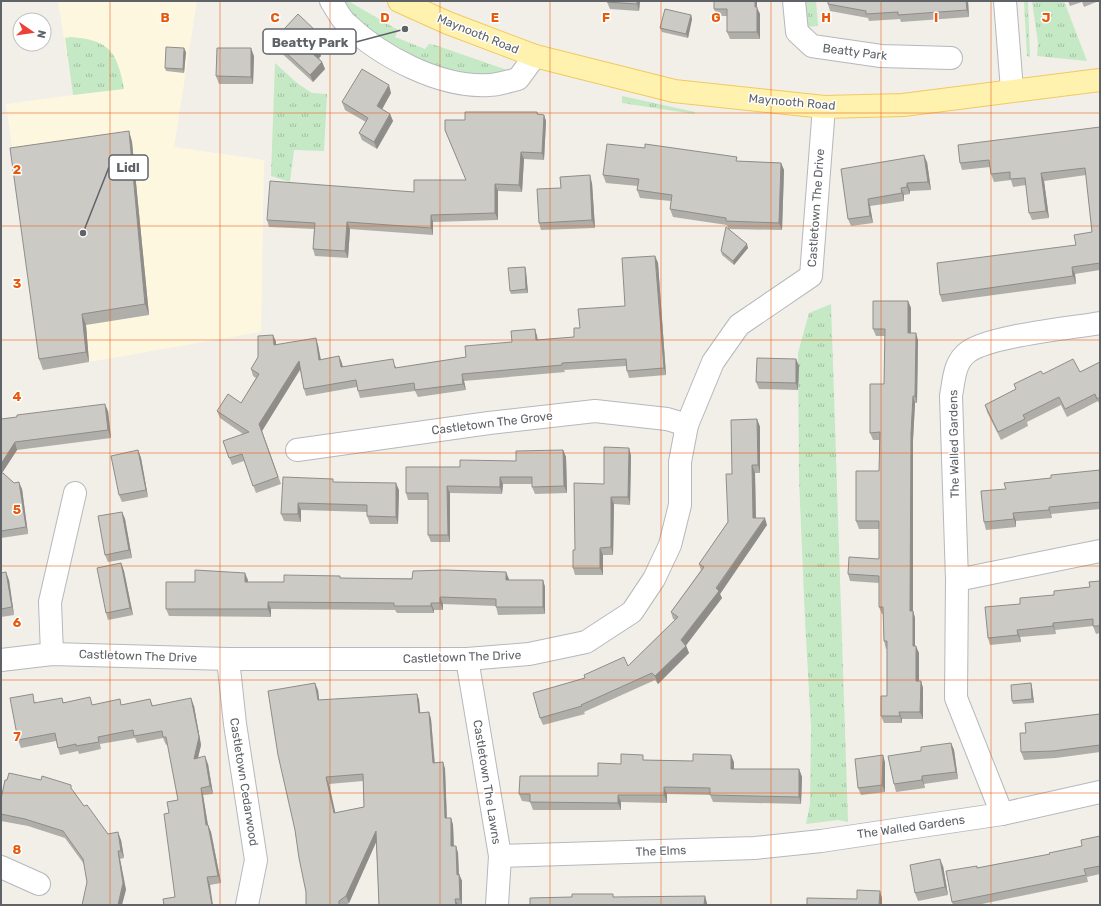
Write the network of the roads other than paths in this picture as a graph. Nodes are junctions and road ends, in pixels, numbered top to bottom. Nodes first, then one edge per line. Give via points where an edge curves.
1 (331, 1) edge
2 (399, 1) edge
3 (794, 1) edge
4 (1005, 1) edge
5 (534, 56) junction
6 (951, 58) dead end
7 (1100, 80) edge
8 (1012, 90) junction
9 (824, 107) junction
10 (1100, 323) edge
11 (687, 425) junction
12 (297, 450) dead end
13 (75, 493) dead end
14 (1100, 551) edge
15 (957, 580) junction
16 (52, 654) junction
17 (228, 659) junction
18 (467, 659) junction
19 (1, 660) edge
20 (1100, 792) edge
21 (1002, 814) junction
22 (821, 840) joint
23 (500, 856) junction
24 (1, 867) edge
25 (39, 884) dead end
26 (247, 905) edge
27 (497, 905) edge

1 - 5 street, Maynooth Road via 346,23 374,46 399,62 442,79 457,83 489,85 518,79
2 - 5 main road, Maynooth Road
3 - 6 street, Beatty Park via 797,32 812,46 881,56
4 - 8 street
5 - 9 main road, Maynooth Road via 674,91
7 - 8 main road, Maynooth Road
8 - 9 main road, Maynooth Road via 903,104
9 - 11 street, Castletown The Drive via 811,276 739,326 713,362
10 - 15 street, The Walled Gardens via 981,345 968,352 956,367 951,396
11 - 12 street, Castletown The Grove via 667,419 595,411
11 - 18 street, Castletown The Drive via 680,462 680,505 670,545 654,579 632,612 586,642 529,654
13 - 16 street via 50,602
14 - 15 street
15 - 21 street, The Walled Gardens via 956,698
16 - 17 street, Castletown The Drive
16 - 19 street, Castletown The Drive
17 - 18 street, Castletown The Drive
17 - 26 street, Castletown Cedarwood via 234,724 256,860
18 - 23 street, Castletown The Lawns
20 - 21 street, The Walled Gardens
21 - 22 street, The Walled Gardens
22 - 23 street, The Elms via 755,848
23 - 27 street, Castletown The Lawns
24 - 25 street

